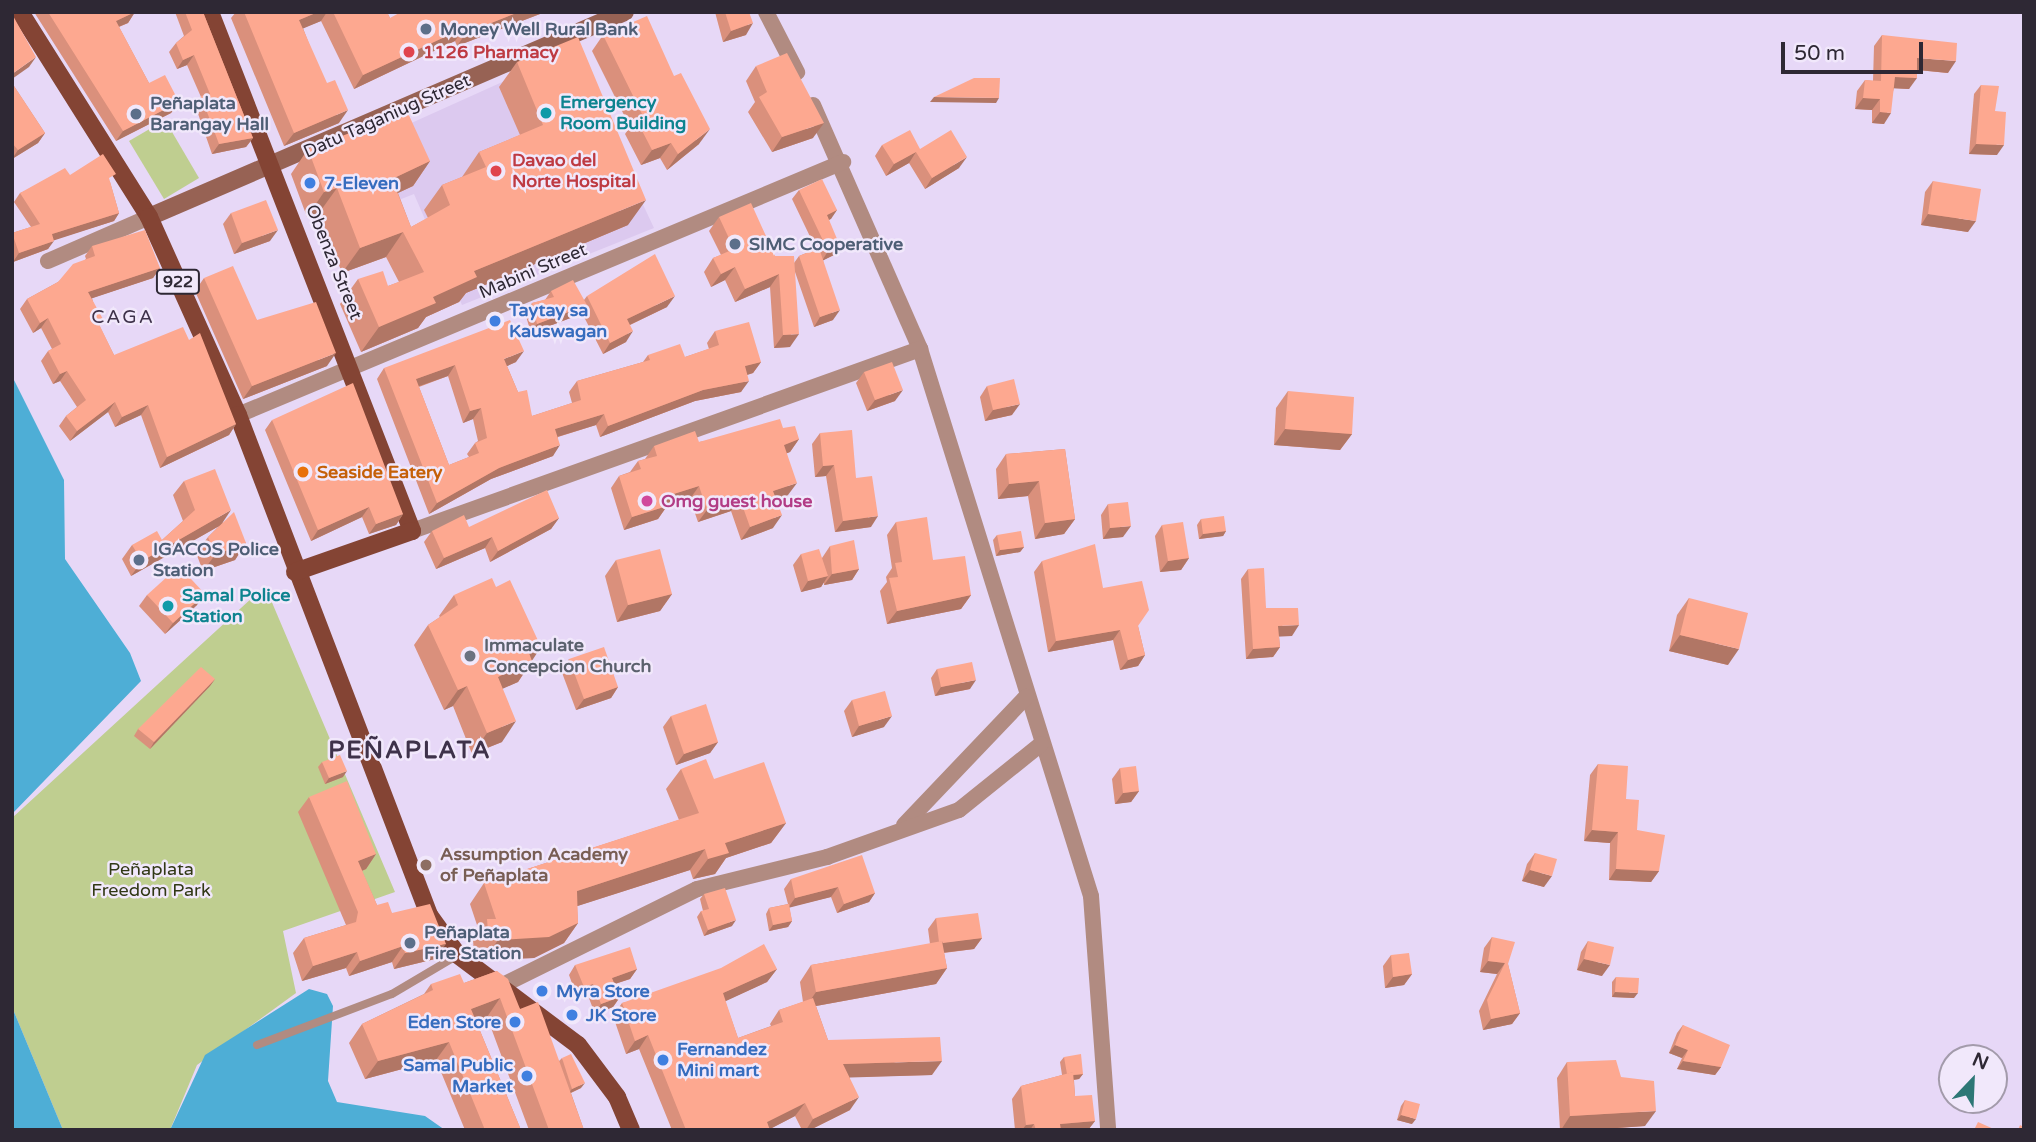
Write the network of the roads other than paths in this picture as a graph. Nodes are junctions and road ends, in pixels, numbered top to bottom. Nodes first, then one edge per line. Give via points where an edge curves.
1 (20, 12) edge
2 (210, 12) edge
3 (625, 12) edge
4 (765, 12) edge
5 (843, 162) junction
6 (273, 166) junction
7 (149, 217) junction
8 (48, 261) dead end
9 (920, 349) junction
10 (353, 368) junction
11 (238, 415) junction
12 (412, 531) junction
13 (295, 572) junction
14 (1026, 697) junction
15 (1041, 744) junction
16 (902, 826) junction
17 (458, 955) junction
18 (503, 985) junction
19 (530, 1004) junction
20 (538, 1029) edge
21 (257, 1045) dead end
22 (631, 1130) edge
23 (1108, 1130) edge

1 - 7 main road, 922
2 - 6 main road, Obenza Street
3 - 6 main road, Datu Taganiug Street
4 - 5 street
5 - 9 street
5 - 10 street, Mabini Street
6 - 7 main road, Datu Taganiug Street
6 - 10 main road, Obenza Street
7 - 8 street
7 - 11 main road, 922
9 - 12 street
9 - 14 street
10 - 11 street, Mabini Street
10 - 12 main road, Obenza Street
11 - 13 main road, 922
12 - 13 main road
13 - 17 main road, 922 via 429,915
14 - 15 street
14 - 16 street
15 - 16 street via 959,810
15 - 23 street via 1091,895
16 - 18 street via 827,857 697,889
17 - 18 main road, 922
17 - 21 lane via 342,1016
18 - 19 main road, 922
19 - 20 lane
19 - 22 main road, 922 via 578,1045 617,1097

